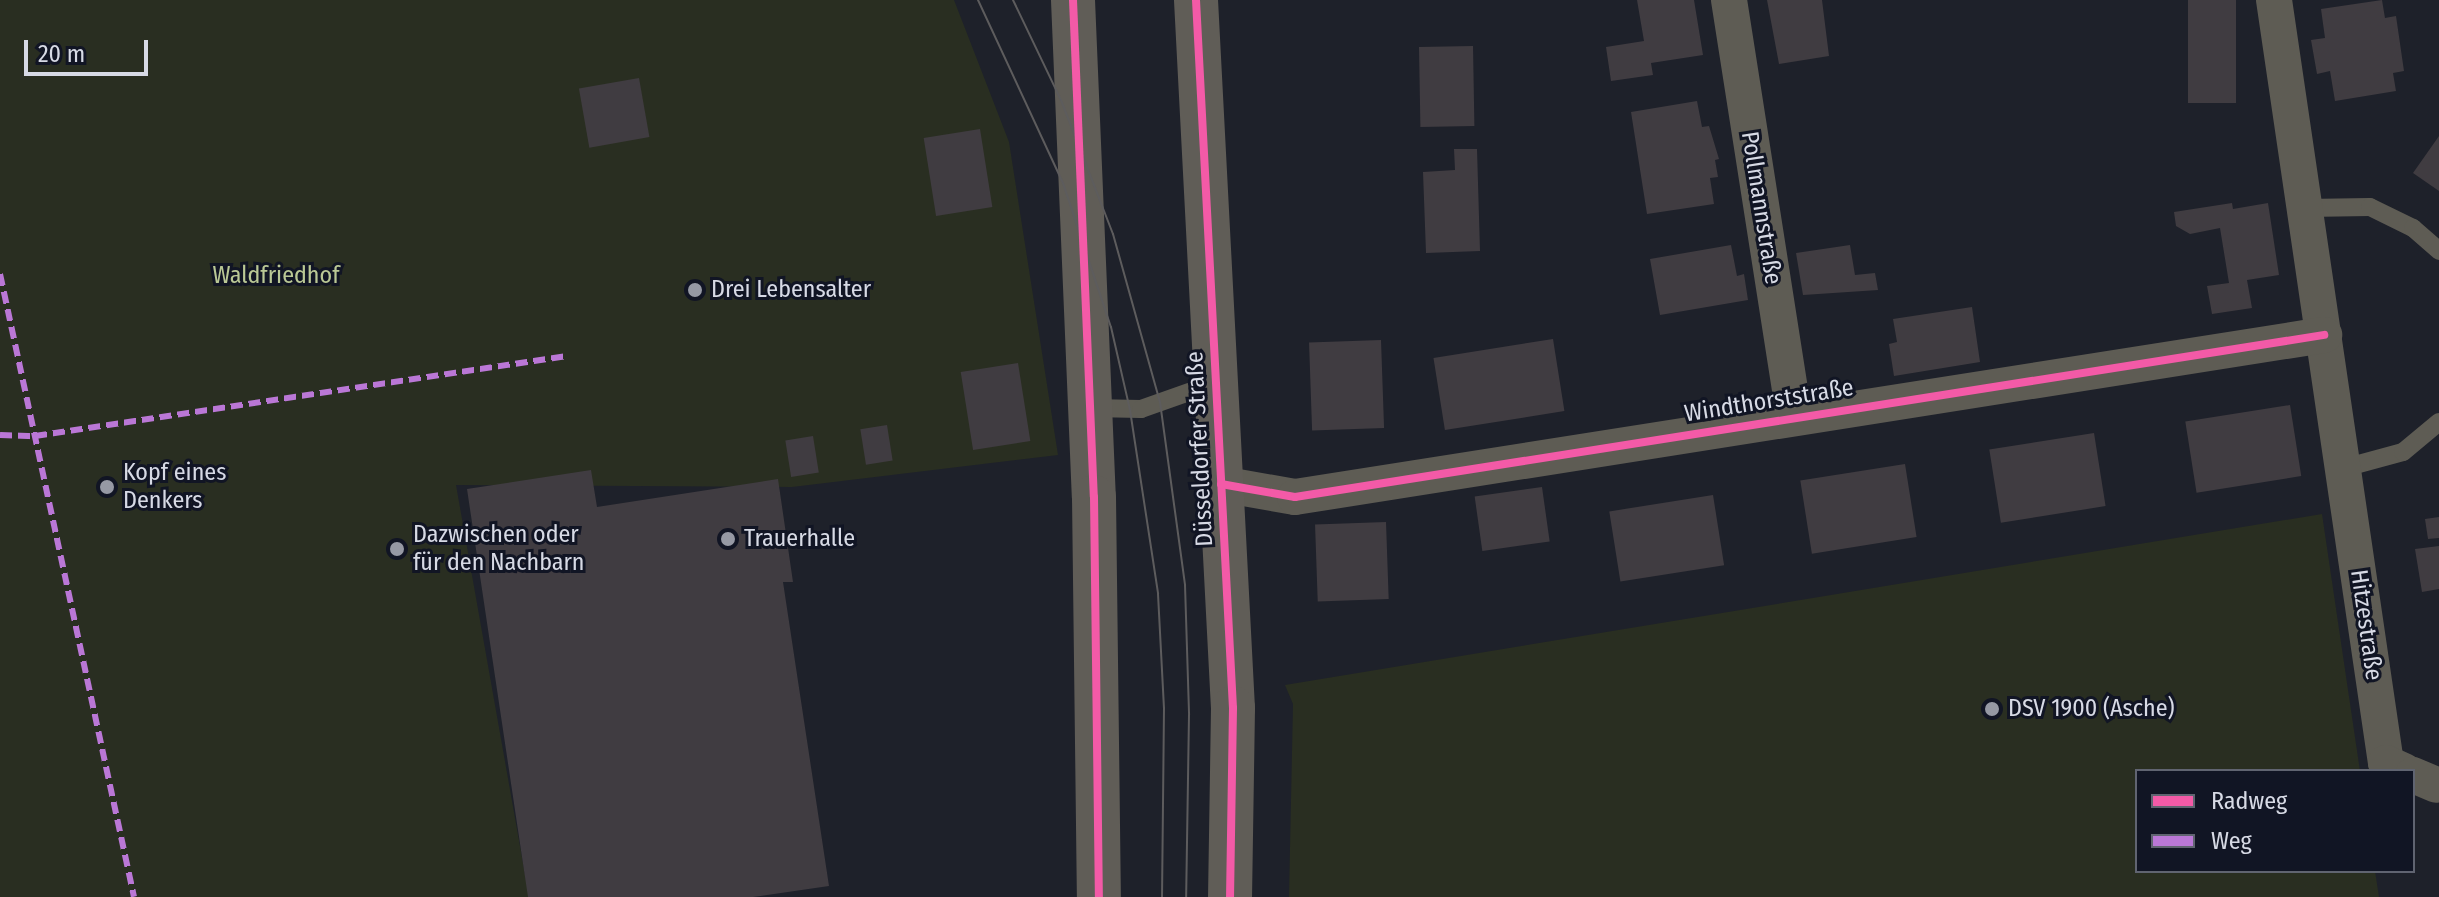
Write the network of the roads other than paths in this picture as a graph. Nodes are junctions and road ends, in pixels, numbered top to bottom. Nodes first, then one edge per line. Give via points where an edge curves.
1 (1073, 0) edge
2 (1196, 0) edge
3 (1729, 0) edge
4 (2274, 0) edge
5 (2306, 208) junction
6 (2439, 251) edge
7 (2324, 335) junction
8 (1216, 382) junction
9 (1091, 408) junction
10 (1794, 416) junction
11 (2439, 422) edge
12 (2344, 468) junction
13 (1221, 484) junction
14 (2397, 769) edge
15 (1099, 897) edge
16 (1230, 897) edge

1 - 9 main road
2 - 8 main road, Düsseldorfer Straße
3 - 10 street, Pollmannstraße
4 - 5 street, Hitzestraße
5 - 6 lane via 2370,207 2413,228
5 - 7 street, Hitzestraße
7 - 10 street, Windthorststraße
7 - 12 street, Hitzestraße
8 - 9 lane via 1141,409
8 - 13 main road, Düsseldorfer Straße
9 - 15 main road
10 - 13 street, Windthorststraße via 1295,497
11 - 12 lane via 2403,452
12 - 14 street, Hitzestraße via 2386,763
13 - 16 main road, Düsseldorfer Straße via 1233,708

